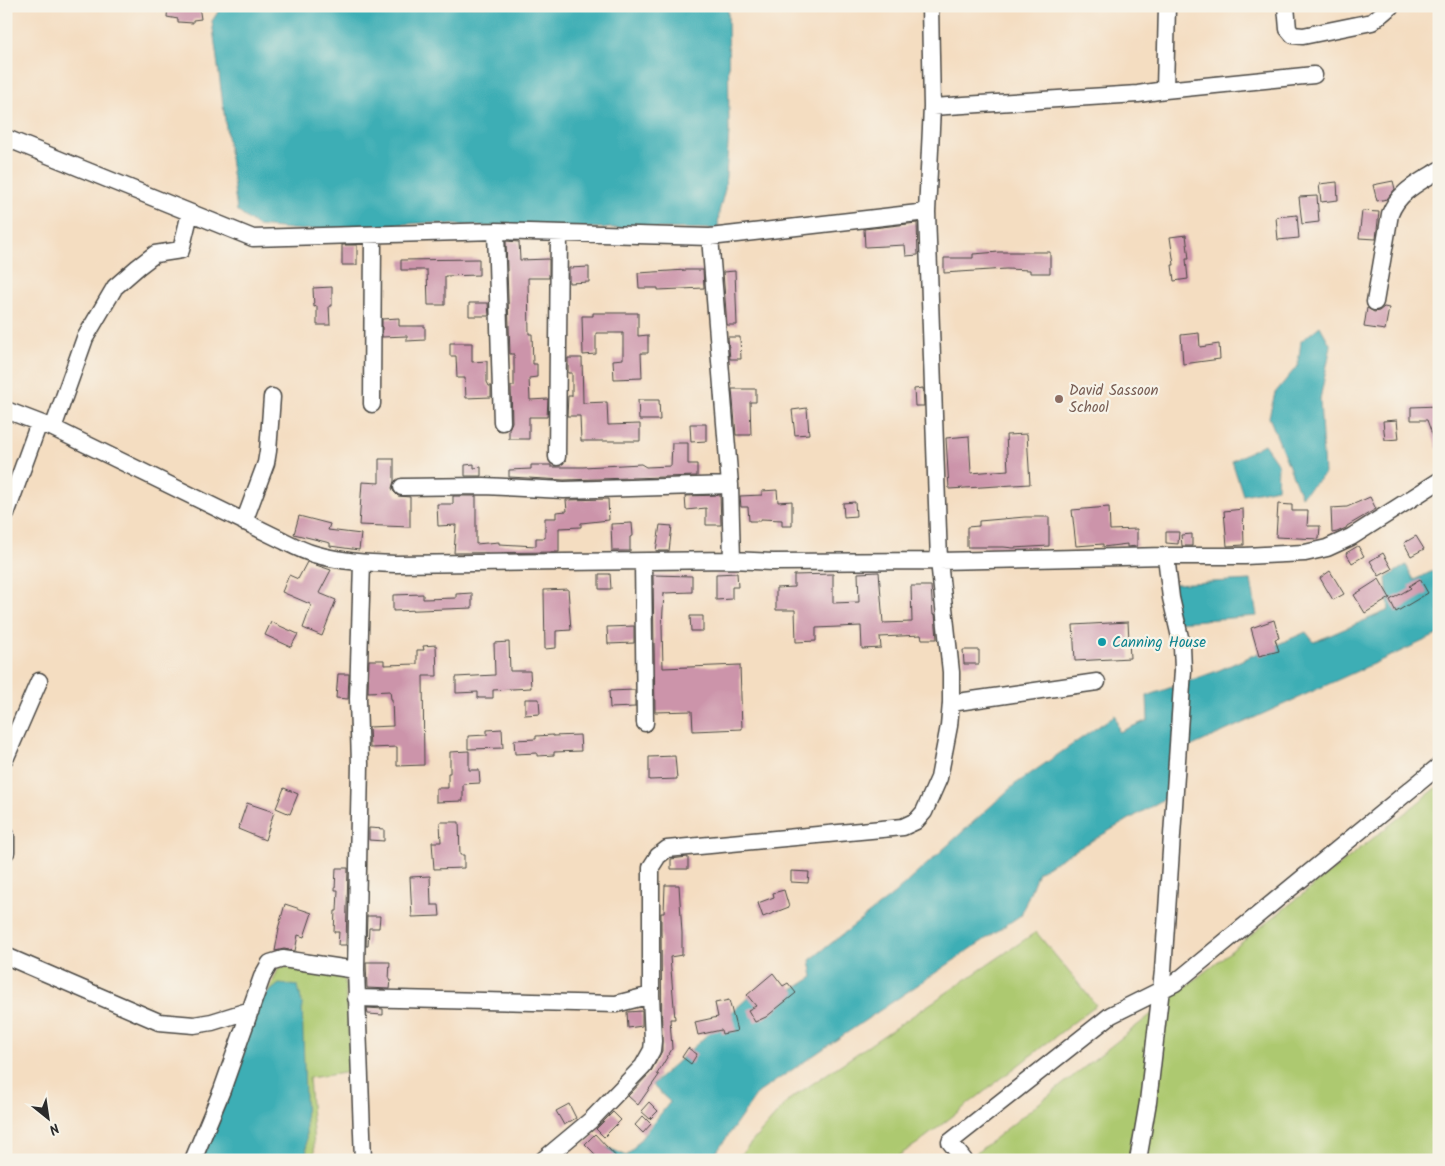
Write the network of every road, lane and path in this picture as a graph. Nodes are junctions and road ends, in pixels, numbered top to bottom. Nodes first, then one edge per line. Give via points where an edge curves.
1 (930, 6) edge
2 (1167, 6) edge
3 (1286, 6) edge
4 (1391, 6) edge
5 (1314, 74) dead end
6 (1165, 90) junction
7 (932, 107) junction
8 (6, 138) edge
9 (1439, 170) edge
10 (927, 212) junction
11 (190, 213) junction
12 (496, 231) junction
13 (559, 233) junction
14 (373, 235) junction
15 (710, 237) junction
16 (1375, 302) dead end
17 (272, 397) dead end
18 (372, 404) dead end
19 (6, 410) edge
20 (502, 422) dead end
21 (46, 425) junction
22 (557, 457) dead end
23 (1439, 481) edge
24 (730, 485) junction
25 (402, 487) dead end
26 (6, 514) edge
27 (244, 522) junction
28 (1166, 556) junction
29 (732, 560) junction
30 (939, 561) junction
31 (643, 562) junction
32 (362, 563) junction
33 (39, 681) dead end
34 (1097, 682) dead end
35 (951, 703) junction
36 (645, 723) dead end
37 (6, 757) edge
38 (1439, 766) edge
39 (6, 835) edge
40 (6, 852) edge
41 (6, 956) edge
42 (356, 970) junction
43 (1161, 991) junction
44 (651, 995) junction
45 (356, 998) junction
46 (251, 1010) junction
47 (193, 1160) edge
48 (363, 1160) edge
49 (543, 1160) edge
50 (964, 1160) edge
51 (1138, 1160) edge

1 - 7 street
2 - 6 street
3 - 4 street via 1288,29 1293,35 1303,36 1372,22
5 - 6 street
6 - 7 street
7 - 10 street
8 - 11 street
9 - 16 street via 1402,194 1395,203 1390,214
10 - 15 street
10 - 30 street
11 - 14 street via 253,238
11 - 21 street via 181,250 155,254 110,294 85,338
12 - 13 street
12 - 14 street
12 - 20 street
13 - 15 street
13 - 22 street
14 - 18 street
15 - 24 street
17 - 27 street via 266,463
19 - 21 street
21 - 26 street
21 - 27 street
23 - 28 street via 1351,537 1326,548 1305,553 1253,556
24 - 25 street via 564,490 484,486
24 - 29 street
27 - 32 street via 313,554
28 - 30 street
28 - 43 street via 1171,598 1184,656
29 - 30 street
29 - 31 street
30 - 35 street via 951,672
31 - 32 street
31 - 36 street
32 - 42 street
33 - 37 street
34 - 35 street
35 - 44 street via 939,778 924,812 916,821 903,826 667,849 658,856 651,868
38 - 43 street via 1175,983
39 - 40 street
41 - 46 street via 159,1022 194,1025
42 - 45 street
42 - 46 street via 283,959 270,963 262,976
43 - 50 street via 1111,1015 950,1142
43 - 51 street
44 - 45 street via 616,1004
44 - 49 street via 652,1050 643,1066 591,1120
45 - 48 street
46 - 47 street

